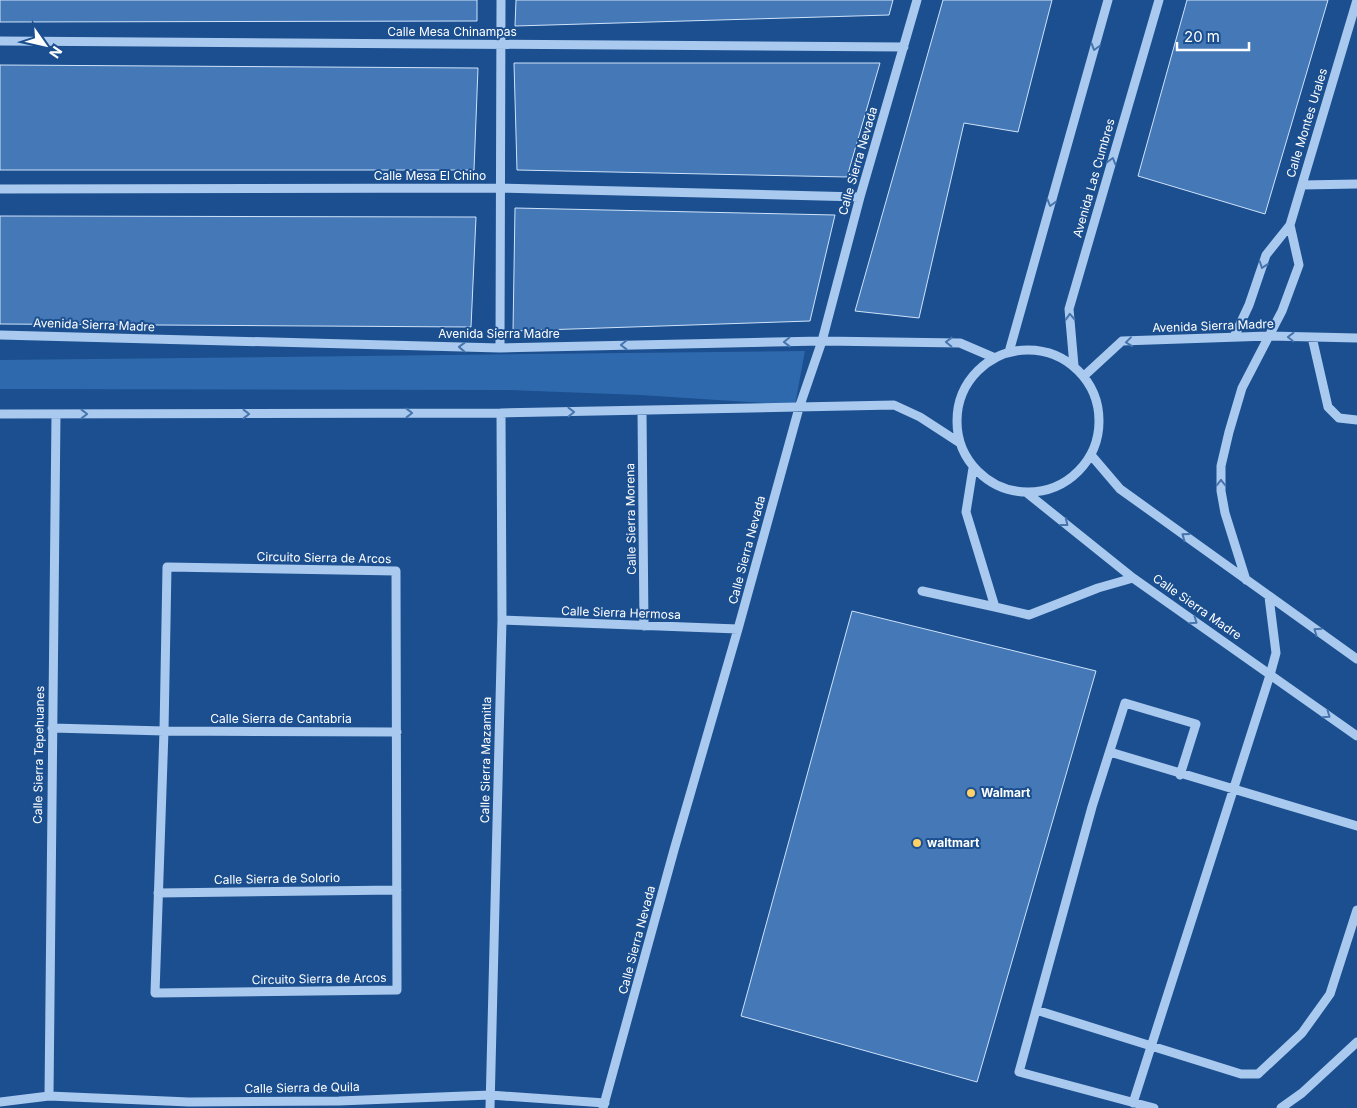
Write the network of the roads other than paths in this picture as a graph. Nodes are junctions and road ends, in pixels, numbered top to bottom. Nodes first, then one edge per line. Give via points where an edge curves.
1 (501, 0) edge
2 (917, 0) edge
3 (1108, 0) edge
4 (1159, 0) edge
5 (1357, 0) edge
6 (1354, 23) edge
7 (0, 41) edge
8 (500, 44) junction
9 (904, 47) junction
10 (1357, 184) edge
11 (1302, 185) junction
12 (500, 188) junction
13 (0, 189) edge
14 (860, 197) junction
15 (1290, 225) junction
16 (0, 335) edge
17 (1269, 336) junction
18 (1234, 337) junction
19 (1312, 337) junction
20 (1357, 338) edge
21 (822, 341) junction
22 (500, 348) junction
23 (1009, 352) junction
24 (995, 358) junction
25 (1074, 366) junction
26 (1084, 376) junction
27 (799, 408) junction
28 (642, 411) junction
29 (501, 413) junction
30 (0, 414) edge
31 (56, 414) junction
32 (1357, 420) edge
33 (960, 443) junction
34 (1091, 455) junction
35 (973, 468) junction
36 (1027, 493) junction
37 (1133, 578) junction
38 (1246, 580) junction
39 (922, 591) dead end
40 (1269, 597) junction
41 (996, 607) junction
42 (502, 620) junction
43 (644, 626) junction
44 (738, 629) junction
45 (1357, 659) edge
46 (1270, 675) junction
47 (52, 728) junction
48 (164, 731) junction
49 (397, 732) junction
50 (1357, 736) edge
51 (1110, 752) junction
52 (1180, 774) junction
53 (1233, 790) junction
54 (1357, 826) edge
55 (397, 890) junction
56 (158, 893) junction
57 (1357, 910) edge
58 (1036, 1010) junction
59 (1357, 1042) edge
60 (1152, 1046) junction
61 (490, 1095) junction
62 (49, 1096) junction
63 (0, 1102) edge
64 (1133, 1103) junction
65 (189, 1105) edge
66 (339, 1105) edge
67 (604, 1106) edge
68 (490, 1108) edge
69 (1154, 1108) edge
70 (1281, 1108) edge

1 - 8 street
2 - 9 street, Calle Sierra Nevada
3 -> 23 street
25 -> 4 street, Avenida Las Cumbres via 1070,309
5 - 6 street, Calle Montes Urales
6 - 11 street, Calle Montes Urales
7 - 8 street, Calle Mesa Chinampas
8 - 9 street, Calle Mesa Chinampas
8 - 12 street
9 - 14 street, Calle Sierra Nevada
10 - 11 street
11 - 15 street, Calle Montes Urales
12 - 13 street, Calle Mesa El Chino
12 - 14 street, Calle Mesa El Chino
12 - 22 street
14 - 21 street, Calle Sierra Nevada
15 - 17 street, Calle Montes Urales via 1299,265 1286,304
15 -> 18 street, Calle Montes Urales via 1266,255
22 -> 16 street, Avenida Sierra Madre
17 - 18 street, Avenida Sierra Madre
19 -> 17 street, Avenida Sierra Madre
38 -> 17 street, Calle Montes Urales via 1225,513 1221,466 1242,388
18 -> 26 street, Avenida Sierra Madre via 1122,341
19 - 20 street, Avenida Sierra Madre
19 - 32 street via 1328,407 1339,418
21 -> 22 street, Avenida Sierra Madre
24 -> 21 street, Avenida Sierra Madre via 960,342
21 - 27 street, Calle Sierra Nevada
23 - 24 street
23 - 25 street via 1032,350 1054,354
24 - 33 street via 970,380 958,410
25 - 26 street
26 - 34 street via 1096,401 1099,428
27 - 28 street
27 - 33 street via 894,405 920,417
27 - 44 street, Calle Sierra Nevada
29 -> 28 street
28 - 43 street, Calle Sierra Morena
31 -> 29 street
29 - 42 street, Calle Sierra Mazamitla
30 - 31 street
31 - 47 street, Calle Sierra Tepehuanes
33 - 35 street
34 - 36 street via 1067,480 1052,488
38 -> 34 street via 1120,488
35 - 36 street via 1005,490
35 - 41 street via 966,512
36 -> 37 street, Calle Sierra Madre
37 - 41 street via 1029,615
37 -> 46 street, Calle Sierra Madre
38 - 40 street
39 - 41 street
45 -> 40 street
40 - 46 street via 1276,653
42 - 43 street, Calle Sierra Hermosa
42 - 61 street, Calle Sierra Mazamitla
43 - 44 street, Calle Sierra Hermosa
44 - 67 street, Calle Sierra Nevada
46 -> 50 street, Calle Sierra Madre
46 - 53 street
47 - 48 street, Calle Sierra de Cantabria
47 - 62 street, Calle Sierra Tepehuanes
48 - 49 street, Calle Sierra de Cantabria
48 - 49 street, Circuito Sierra de Arcos via 167,567 396,571
48 - 56 street, Circuito Sierra de Arcos
49 - 55 street, Circuito Sierra de Arcos
51 - 52 street
51 - 52 street via 1125,703 1196,724
51 - 58 street
52 - 53 street
53 - 54 street
53 - 60 street
55 - 56 street, Calle Sierra de Solorio
55 - 56 street, Circuito Sierra de Arcos via 397,990 165,993 155,993
57 - 60 street via 1330,994 1302,1033 1258,1074 1241,1074
58 - 60 street
58 - 64 street via 1019,1072
59 - 70 street
60 - 64 street
61 - 66 street, Calle Sierra de Quila
61 - 67 street, Calle Sierra de Quila
61 - 68 street, Calle Sierra Mazamitla
62 - 63 street, Calle Sierra de Quila
62 - 65 street, Calle Sierra de Quila
64 - 69 street
65 - 66 street, Calle Sierra de Quila

